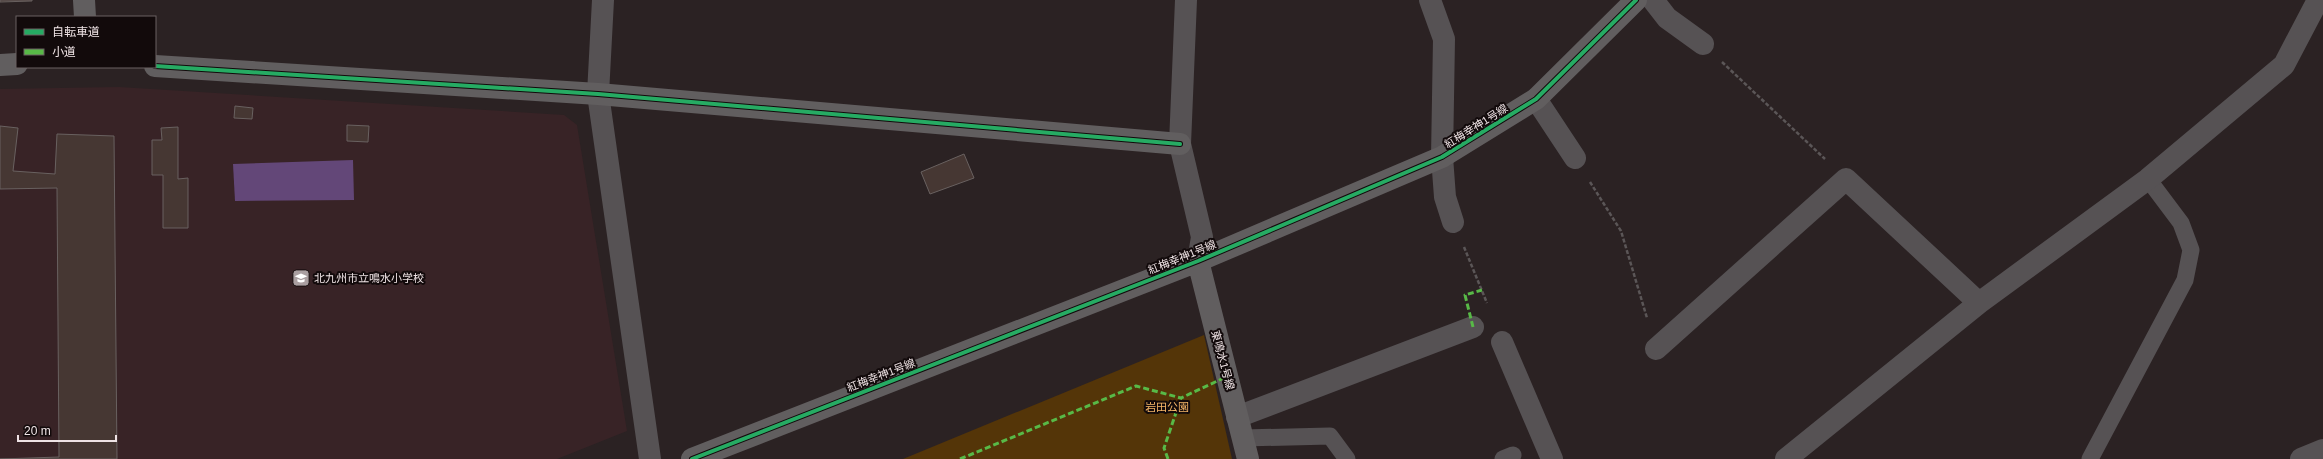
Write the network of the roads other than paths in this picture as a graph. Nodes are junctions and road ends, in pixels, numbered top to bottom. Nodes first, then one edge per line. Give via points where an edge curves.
1 (84, 0) edge
2 (603, 0) edge
3 (1186, 0) edge
4 (1430, 0) edge
5 (1636, 0) edge
6 (1653, 0) edge
7 (2318, 0) edge
8 (85, 16) edge
9 (1703, 44) road end
10 (0, 64) edge
11 (16, 64) edge
12 (156, 66) edge
13 (598, 94) junction
14 (1536, 99) junction
15 (1180, 144) junction
16 (1442, 157) junction
17 (1575, 158) road end
18 (2148, 179) junction
19 (1453, 222) road end
20 (1198, 261) junction
21 (1979, 303) junction
22 (1473, 327) dead end
23 (1502, 342) road end
24 (1656, 349) road end
25 (1237, 417) junction
26 (1243, 438) junction
27 (2323, 450) edge
28 (650, 459) edge
29 (692, 459) edge
30 (1248, 459) edge
31 (1347, 459) edge
32 (1552, 459) edge
33 (1786, 459) edge
34 (2090, 459) edge
35 (2301, 459) edge

1 - 8 street
2 - 13 street
3 - 15 street
4 - 16 street via 1444,38
5 - 14 street, 紅梅幸神1号線
6 - 9 street via 1667,18
7 - 18 street via 2284,65
10 - 11 street
12 - 13 street
13 - 15 street
13 - 28 street
14 - 16 street, 紅梅幸神1号線
14 - 17 street
15 - 20 street via 1202,237
16 - 19 street via 1445,197
16 - 20 street, 紅梅幸神1号線
18 - 21 street
18 - 34 lane via 2181,223 2192,250 2185,280
20 - 25 street, 東鳴水1号線
20 - 29 street, 紅梅幸神1号線
21 - 24 street via 1846,179
21 - 33 street
22 - 25 street
23 - 32 street
25 - 26 street, 東鳴水1号線
26 - 30 street, 東鳴水1号線
26 - 31 lane via 1330,436
27 - 35 street

